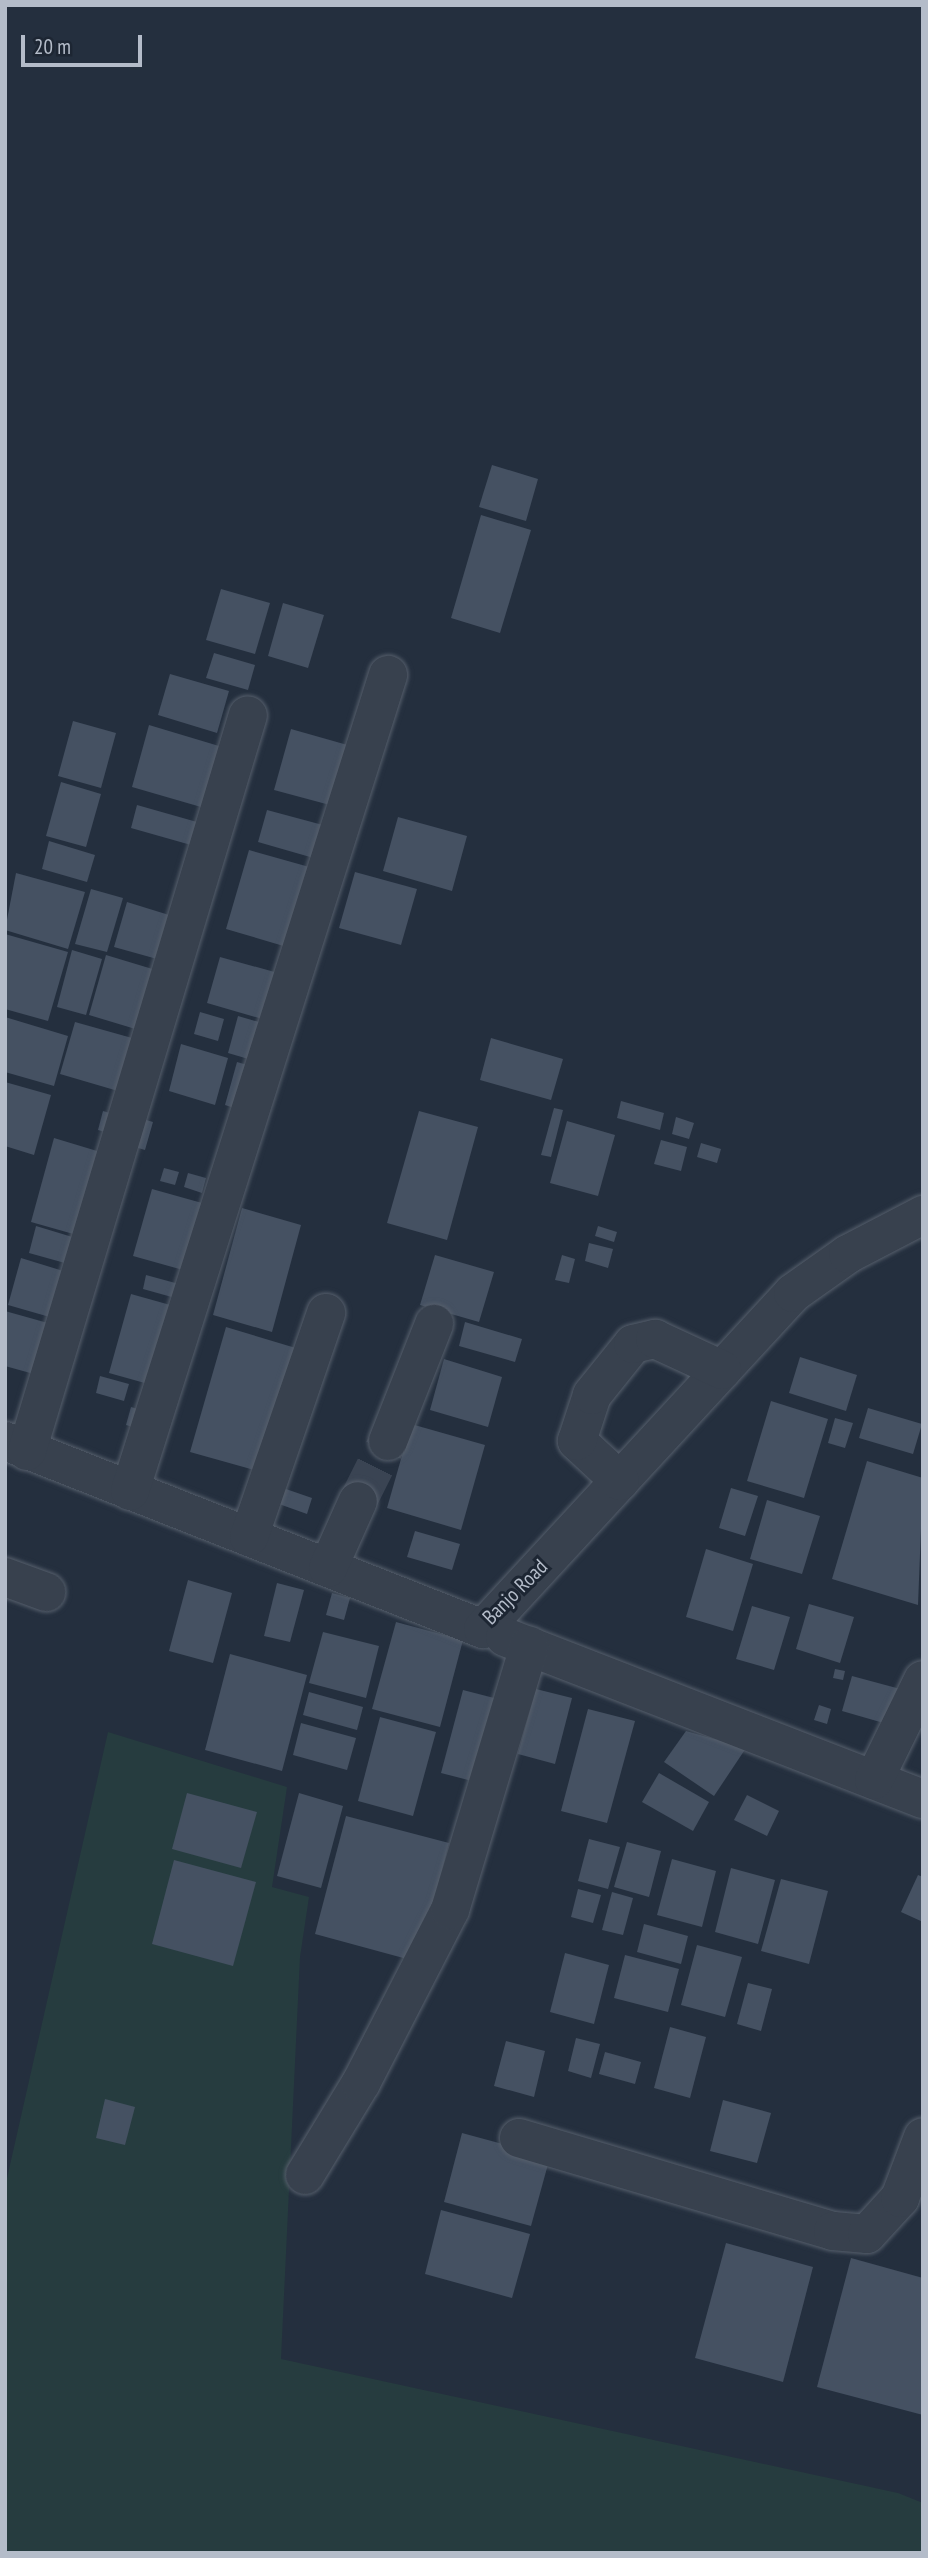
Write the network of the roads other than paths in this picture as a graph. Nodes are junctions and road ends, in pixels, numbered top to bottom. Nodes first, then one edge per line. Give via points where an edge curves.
1 (388, 675) dead end
2 (248, 715) dead end
3 (923, 1215) edge
4 (327, 1313) dead end
5 (434, 1324) dead end
6 (722, 1370) junction
7 (388, 1441) tunnel mouth
8 (16, 1446) edge
9 (620, 1481) junction
10 (130, 1491) junction
11 (358, 1501) tunnel mouth
12 (249, 1537) junction
13 (328, 1568) junction
14 (5, 1577) edge
15 (46, 1592) dead end
16 (483, 1629) junction
17 (529, 1646) junction
18 (923, 1680) edge
19 (874, 1780) junction
20 (923, 1800) edge
21 (923, 2137) edge
22 (519, 2138) dead end
23 (305, 2175) dead end

1 - 10 street
2 - 8 street
3 - 6 street, Banjo Road via 848,1254 793,1293
4 - 12 street
5 - 7 street
6 - 9 street, Banjo Road
6 - 9 street via 655,1339 633,1344 592,1395 577,1441
8 - 10 street, Banjo Road
9 - 16 street, Banjo Road
10 - 12 street, Banjo Road
11 - 13 street
12 - 13 street, Banjo Road
13 - 16 street, Banjo Road
14 - 15 street
16 - 17 street
17 - 19 street
17 - 23 street via 450,1910 361,2083
18 - 19 street
19 - 20 street
21 - 22 street via 900,2198 867,2234 833,2231

